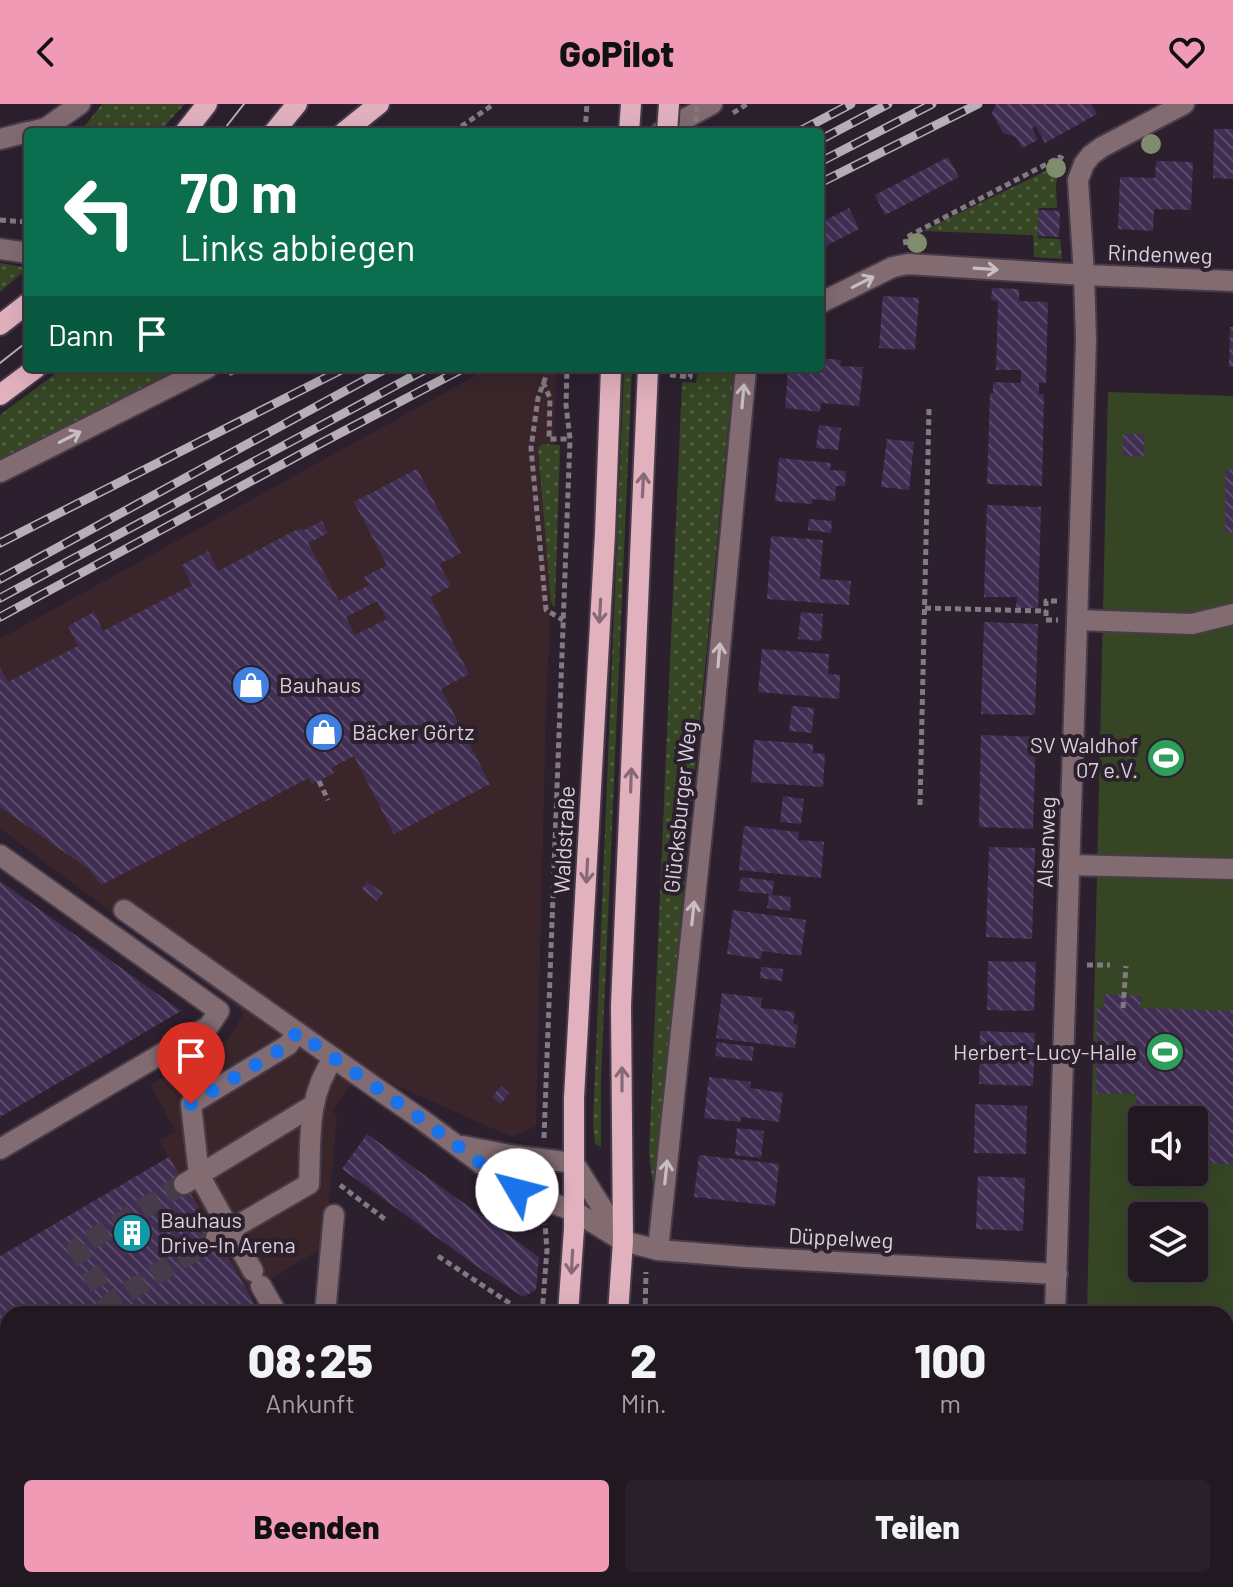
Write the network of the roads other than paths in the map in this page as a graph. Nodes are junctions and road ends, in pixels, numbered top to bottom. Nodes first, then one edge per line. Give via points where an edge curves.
1 (80, 104) edge
2 (207, 104) edge
3 (297, 104) edge
4 (379, 104) edge
5 (631, 104) edge
6 (669, 104) edge
7 (712, 104) edge
8 (1184, 104) edge
9 (46, 128) edge
10 (188, 128) edge
11 (277, 128) edge
12 (349, 128) edge
13 (629, 128) edge
14 (665, 128) edge
15 (671, 128) edge
16 (24, 133) edge
17 (0, 139) edge
18 (0, 249) edge
19 (24, 252) edge
20 (1084, 275) junction
21 (1233, 281) edge
22 (824, 301) edge
23 (24, 306) edge
24 (0, 325) edge
25 (31, 372) edge
26 (199, 372) edge
27 (611, 372) edge
28 (648, 372) edge
29 (746, 372) edge
30 (0, 395) edge
31 (0, 472) edge
32 (1233, 614) edge
33 (1077, 620) junction
34 (0, 855) edge
35 (1069, 865) junction
36 (1233, 869) edge
37 (124, 910) dead end
38 (297, 1032) junction
39 (334, 1058) junction
40 (312, 1106) junction
41 (457, 1145) junction
42 (0, 1149) edge
43 (574, 1163) junction
44 (192, 1180) junction
45 (574, 1211) junction
46 (334, 1215) dead end
47 (223, 1234) junction
48 (623, 1241) junction
49 (652, 1248) junction
50 (1057, 1274) junction
51 (272, 1306) edge
52 (326, 1306) edge
53 (568, 1306) edge
54 (619, 1306) edge
55 (1055, 1306) edge

1 - 9 street
2 - 10 main road
3 - 11 main road
4 - 12 main road
5 - 13 main road, bridge
6 - 14 main road, bridge
7 - 15 street
8 - 20 street via 1102,147 1081,170
16 - 17 street
18 - 19 street
20 - 21 street, Rindenweg
22 -> 20 street via 899,265
20 - 33 street, Alsenweg
23 - 24 main road
25 - 30 main road
31 -> 26 street
27 -> 43 main road, Waldstraße
48 -> 28 main road via 621,1006
49 -> 29 street, Glücksburger Weg via 713,730
32 - 33 street via 1192,624
33 - 35 street, Alsenweg
34 - 42 street via 219,1011 209,1026
35 - 36 street
35 - 50 street, Alsenweg
37 - 38 street, Düppelweg
38 - 39 street, Düppelweg
38 - 44 street via 288,1045 191,1104
39 - 40 street
39 - 41 street, Düppelweg
40 - 44 street
40 - 47 street via 309,1184
41 - 43 street
41 - 45 street, Düppelweg via 517,1190
43 - 45 main road, Waldstraße
43 - 48 street
44 - 47 street
45 - 48 street, Düppelweg
45 -> 53 main road, Waldstraße
46 - 52 street
47 - 51 street
48 - 49 street, Düppelweg
48 - 54 main road
49 - 50 street, Düppelweg
50 - 55 street, Alsenweg

